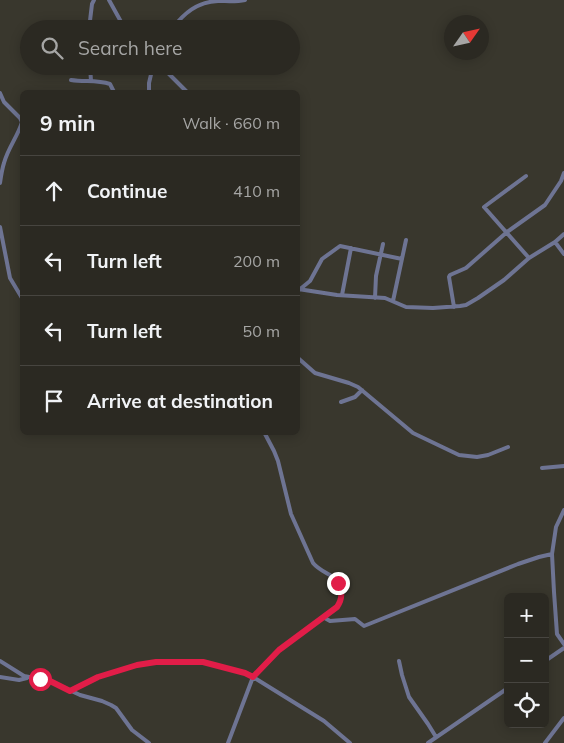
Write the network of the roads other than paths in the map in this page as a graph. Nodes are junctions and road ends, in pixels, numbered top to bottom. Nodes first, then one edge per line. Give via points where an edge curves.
1 (94, 0) edge
2 (109, 0) edge
3 (245, 0) edge
4 (90, 20) edge
5 (120, 20) edge
6 (179, 20) edge
7 (91, 75) edge
8 (151, 75) edge
9 (170, 75) edge
10 (71, 80) dead end
11 (91, 80) junction
12 (113, 90) edge
13 (149, 90) edge
14 (186, 90) edge
15 (0, 93) edge
16 (20, 118) edge
17 (20, 130) edge
18 (564, 173) edge
19 (526, 176) dead end
20 (0, 183) edge
21 (0, 227) edge
22 (507, 232) junction
23 (564, 234) edge
24 (406, 240) dead end
25 (554, 242) junction
26 (383, 244) dead end
27 (351, 248) junction
28 (380, 254) junction
29 (564, 254) edge
30 (529, 258) junction
31 (402, 259) junction
32 (300, 288) edge
33 (300, 289) edge
34 (20, 295) edge
35 (342, 295) junction
36 (375, 298) junction
37 (393, 301) junction
38 (454, 307) junction
39 (300, 360) edge
40 (362, 390) junction
41 (341, 402) dead end
42 (266, 435) edge
43 (508, 447) dead end
44 (564, 466) edge
45 (542, 468) dead end
46 (564, 510) edge
47 (552, 554) junction
48 (323, 617) junction
49 (564, 646) edge
50 (549, 658) edge
51 (0, 661) edge
52 (400, 661) dead end
53 (0, 677) edge
54 (253, 677) junction
55 (29, 678) junction
56 (70, 691) junction
57 (504, 691) edge
58 (564, 718) edge
59 (436, 737) junction
60 (148, 743) edge
61 (228, 743) edge
62 (350, 743) edge
63 (428, 743) edge
64 (544, 743) edge

1 - 4 street
2 - 5 street
3 - 6 street via 195,6
7 - 11 street
8 - 13 street
9 - 14 street
10 - 11 street
11 - 12 street via 110,84
15 - 16 street
17 - 20 street via 4,163
18 - 22 street via 544,204
19 - 22 street via 484,207
21 - 34 street via 10,278
22 - 30 street
22 - 38 street via 466,268 450,275
23 - 25 street
24 - 31 street
25 - 29 street
25 - 30 street
26 - 28 street
27 - 28 street
27 - 32 street via 340,246 322,259 310,281
27 - 35 street
28 - 31 street
28 - 36 street
30 - 38 street via 478,298
31 - 37 street
33 - 35 street
35 - 36 street
36 - 37 street
37 - 38 street via 406,307
39 - 40 street via 315,372
40 - 41 street via 355,397
40 - 43 street via 413,434 459,455 477,457
42 - 48 street via 278,461 291,514 313,563 334,578 341,589 341,601
44 - 45 street
46 - 47 street via 556,526
47 - 48 street via 518,564 364,626 355,620 330,621
47 - 49 street via 557,634
48 - 54 street via 279,650
49 - 50 street
51 - 55 street
52 - 59 street via 409,697
53 - 55 street
54 - 56 street via 203,662 156,662 98,677
54 - 61 street
54 - 62 street via 324,721
55 - 56 street via 50,681
56 - 60 street via 112,705 132,730
57 - 59 street
58 - 64 street
59 - 63 street

